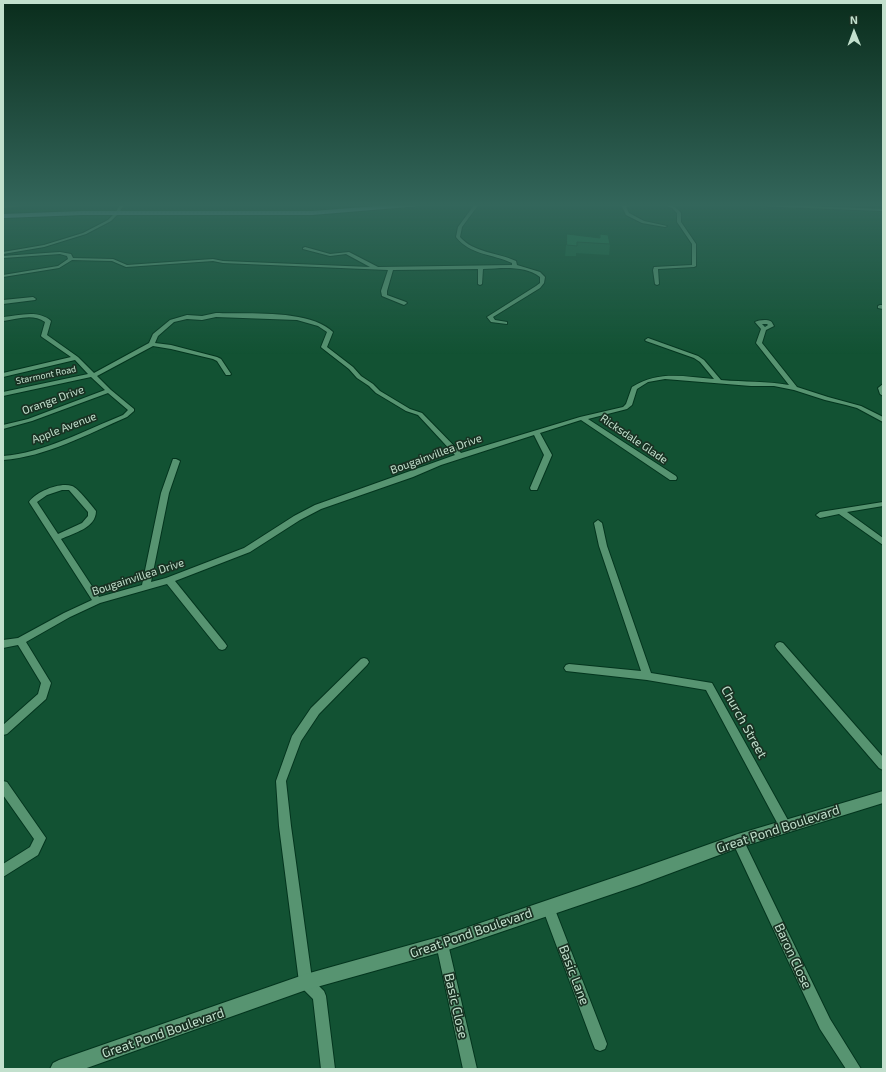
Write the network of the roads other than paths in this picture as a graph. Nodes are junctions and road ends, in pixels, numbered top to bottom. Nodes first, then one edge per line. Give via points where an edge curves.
1 (45, 254) edge
2 (65, 254) edge
3 (327, 254) edge
4 (338, 254) edge
5 (349, 254) edge
6 (487, 254) edge
7 (694, 254) edge
8 (3, 257) edge
9 (71, 259) junction
10 (515, 266) junction
11 (482, 267) junction
12 (379, 269) junction
13 (391, 270) junction
14 (3, 276) edge
15 (480, 284) dead end
16 (657, 284) dead end
17 (33, 300) dead end
18 (3, 302) edge
19 (404, 303) dead end
20 (3, 319) edge
21 (504, 323) dead end
22 (764, 329) dead end
23 (648, 340) dead end
24 (152, 344) junction
25 (76, 358) junction
26 (228, 374) dead end
27 (3, 375) edge
28 (92, 375) junction
29 (719, 381) junction
30 (883, 386) edge
31 (796, 388) junction
32 (109, 390) junction
33 (3, 394) edge
34 (883, 394) edge
35 (582, 418) junction
36 (883, 420) edge
37 (3, 427) edge
38 (536, 433) junction
39 (460, 456) junction
40 (3, 458) edge
41 (176, 461) dead end
42 (673, 478) dead end
43 (534, 488) dead end
44 (883, 504) edge
45 (840, 512) junction
46 (820, 515) dead end
47 (598, 523) dead end
48 (57, 538) junction
49 (883, 542) edge
50 (169, 580) junction
51 (146, 586) junction
52 (97, 601) junction
53 (20, 641) junction
54 (3, 644) edge
55 (222, 646) dead end
56 (780, 646) dead end
57 (364, 662) dead end
58 (569, 668) dead end
59 (647, 676) junction
60 (3, 731) edge
61 (883, 765) edge
62 (3, 786) edge
63 (883, 796) edge
64 (785, 826) junction
65 (738, 841) junction
66 (3, 871) edge
67 (548, 907) junction
68 (442, 944) junction
69 (306, 982) junction
70 (600, 1044) dead end
71 (59, 1069) edge
72 (328, 1069) edge
73 (470, 1069) edge
74 (854, 1069) edge

1 - 8 street
2 - 9 street
3 - 4 street
5 - 12 street
6 - 10 street via 508,259 514,262
7 - 16 street via 694,266 656,268
9 - 12 street via 113,260 126,266 213,260
9 - 14 street via 59,267
10 - 11 street
10 - 21 street via 538,273 543,277 542,283 490,317 493,321
11 - 13 street
11 - 15 street
12 - 13 street
13 - 19 street via 384,291 385,296
17 - 18 street
20 - 25 street via 43,317 48,321 44,336
22 - 31 street via 759,343
23 - 29 street via 696,356
24 - 26 street via 215,358
24 - 28 street, Starmont Road
24 - 39 street via 155,335 163,327 172,321 188,317 261,316 298,318 310,322 330,332 324,347 378,392 408,410 420,414
25 - 27 street
25 - 28 street
28 - 32 street
28 - 33 street, Starmont Road
29 - 31 street, Bougainvillea Drive
29 - 35 street, Bougainvillea Drive via 678,377 646,381 634,388 629,405 625,408
30 - 34 street
31 - 36 street, Bougainvillea Drive via 859,407
32 - 37 street, Orange Drive via 30,420
32 - 40 street, Apple Avenue via 132,412 46,449 18,457
35 - 38 street, Bougainvillea Drive
35 - 42 street, Ricksdale Glade
38 - 39 street, Bougainvillea Drive
38 - 43 street via 548,455
39 - 50 street, Bougainvillea Drive via 318,507 247,550
41 - 51 street via 165,493
44 - 45 street
45 - 46 street
45 - 49 street
47 - 59 street via 603,546
48 - 48 street via 33,502 38,496 68,487 74,490 92,511 92,518
48 - 52 street
50 - 51 street, Bougainvillea Drive
50 - 55 street
51 - 52 street, Bougainvillea Drive
52 - 53 street, Bougainvillea Drive
53 - 54 street, Bougainvillea Drive
53 - 60 street via 46,683 42,696
56 - 61 street
57 - 69 street via 315,711 296,739 281,781
58 - 59 street
59 - 64 street, Church Street via 709,686
62 - 66 street via 40,838 34,851
63 - 64 street, Great Pond Boulevard
64 - 65 street, Great Pond Boulevard
65 - 67 street, Great Pond Boulevard
65 - 74 street, Baron Close via 825,1024
67 - 68 street, Great Pond Boulevard
67 - 70 street, Basic Lane
68 - 69 street, Great Pond Boulevard
68 - 73 street, Basic Close
69 - 71 street, Great Pond Boulevard
69 - 72 street via 319,996

